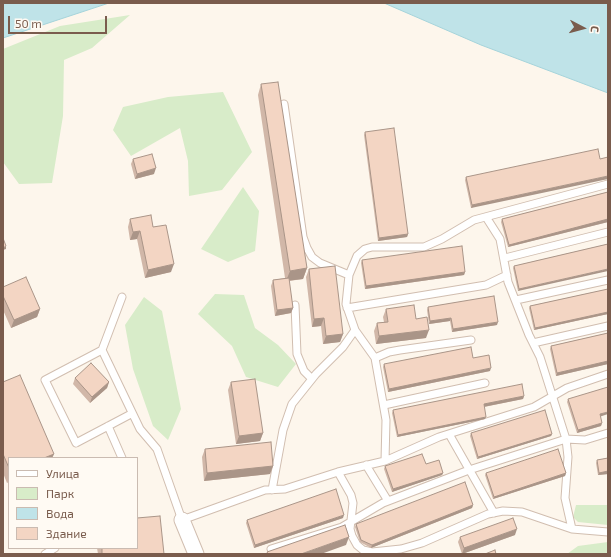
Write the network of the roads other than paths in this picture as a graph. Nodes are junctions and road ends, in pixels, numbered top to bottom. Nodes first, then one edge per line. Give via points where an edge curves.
1 (284, 104) dead end
2 (608, 184) edge
3 (486, 216) junction
4 (608, 232) edge
5 (505, 258) junction
6 (349, 275) junction
7 (507, 275) junction
8 (608, 280) edge
9 (122, 297) dead end
10 (516, 300) junction
11 (295, 305) dead end
12 (347, 308) junction
13 (608, 326) edge
14 (355, 330) junction
15 (471, 340) dead end
16 (533, 342) junction
17 (102, 350) junction
18 (375, 358) junction
19 (608, 374) edge
20 (312, 379) junction
21 (485, 383) dead end
22 (552, 395) junction
23 (384, 405) junction
24 (131, 414) junction
25 (108, 426) junction
26 (608, 433) edge
27 (449, 434) junction
28 (566, 439) junction
29 (122, 457) edge
30 (385, 461) junction
31 (366, 465) junction
32 (469, 470) junction
33 (338, 472) junction
34 (272, 490) junction
35 (388, 501) junction
36 (494, 513) junction
37 (182, 520) junction
38 (350, 521) junction
39 (572, 529) junction
40 (608, 532) edge
41 (53, 549) edge
42 (271, 549) edge
43 (44, 554) edge
44 (196, 554) edge

1 - 6 lane via 303,237 307,248 312,257 320,263
2 - 3 lane
3 - 5 lane via 500,239
3 - 6 lane via 424,246 382,246 365,249 357,256
4 - 5 lane
5 - 7 lane
6 - 12 lane
7 - 10 lane
7 - 12 lane via 486,285
8 - 10 lane
9 - 17 lane
10 - 16 lane
11 - 20 lane via 297,354 304,371
12 - 14 lane
13 - 16 lane
14 - 18 lane
14 - 20 lane via 344,347
15 - 18 lane via 388,352
16 - 22 lane
17 - 24 lane
17 - 25 lane via 45,380 76,443
18 - 23 lane
19 - 22 lane via 582,381
20 - 34 lane via 290,408 282,430
21 - 23 lane
22 - 27 lane via 534,406
22 - 28 lane
23 - 30 lane
24 - 25 lane
24 - 37 lane via 157,449
25 - 29 lane
26 - 28 lane via 585,440
27 - 30 lane
27 - 32 lane
28 - 32 lane
28 - 39 lane via 568,457 565,498
30 - 31 lane
31 - 33 lane
31 - 35 lane
32 - 35 lane
32 - 36 lane
33 - 34 lane via 285,489
33 - 38 lane via 352,499 353,513
34 - 37 lane via 257,492
35 - 38 lane
36 - 38 lane via 422,543 401,549 372,552 357,545 350,529
36 - 39 lane via 522,512
37 - 44 street
38 - 42 lane via 342,526
39 - 40 lane
41 - 43 lane

